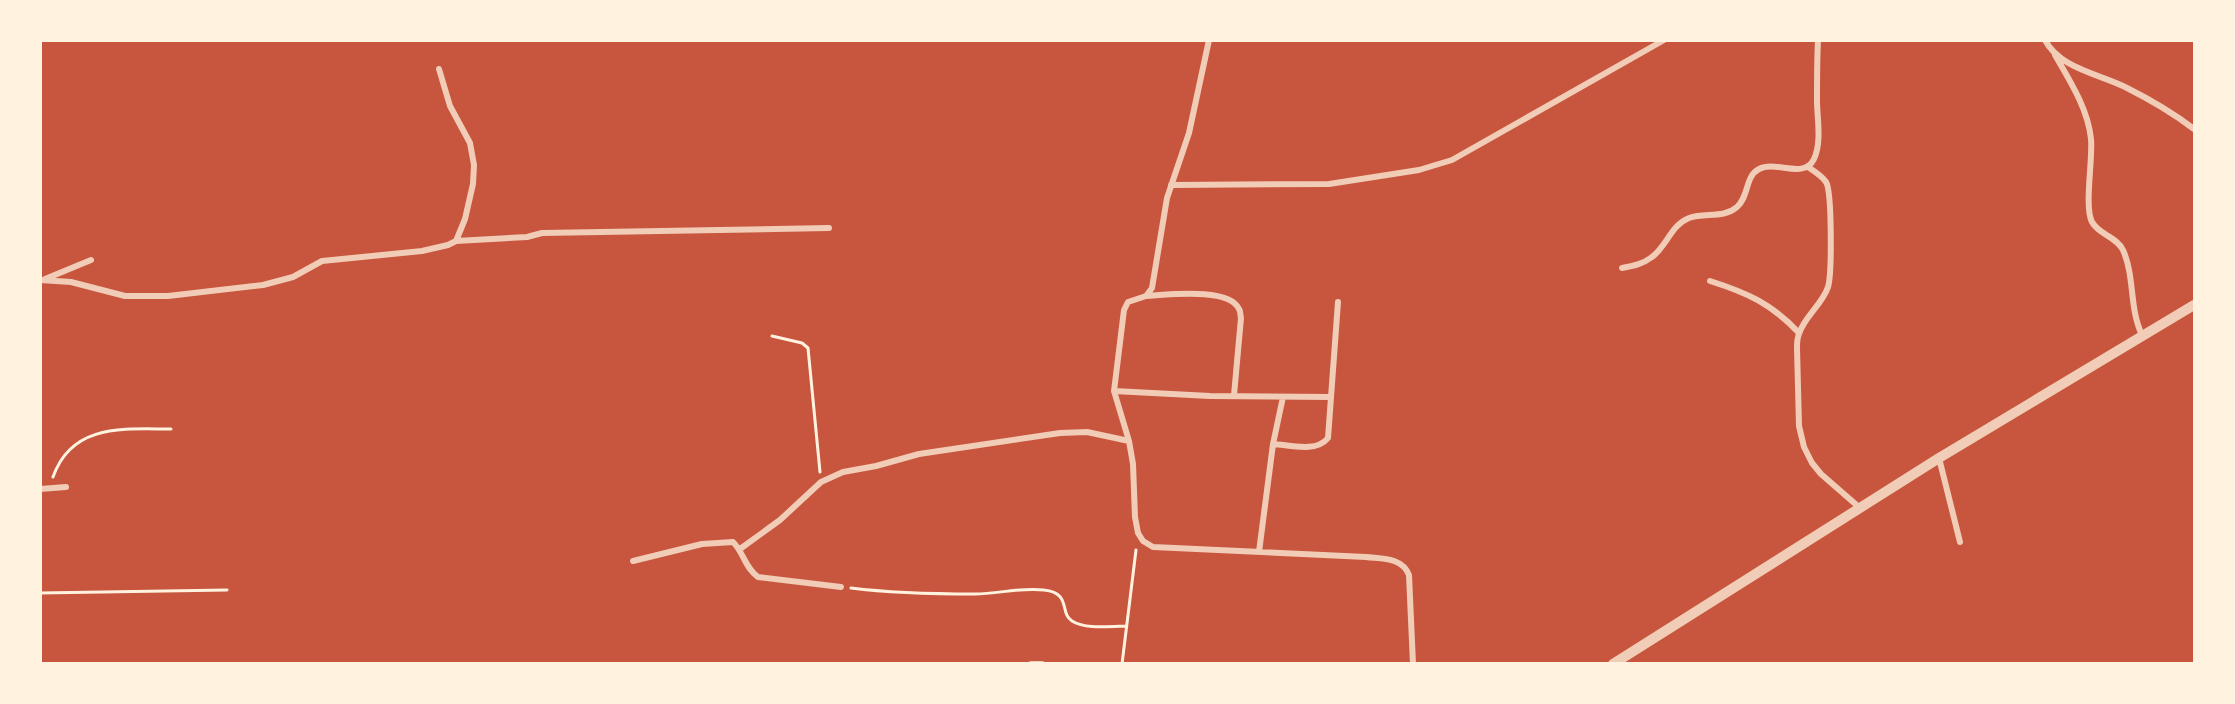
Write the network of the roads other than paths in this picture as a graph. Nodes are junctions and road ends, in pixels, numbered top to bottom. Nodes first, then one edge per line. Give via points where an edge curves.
1 (1209, 40) edge
2 (1664, 40) edge
3 (1818, 40) edge
4 (2045, 40) edge
5 (2055, 55) junction
6 (439, 69) dead end
7 (2194, 129) edge
8 (1808, 167) junction
9 (1171, 185) junction
10 (830, 228) dead end
11 (456, 241) junction
12 (91, 260) dead end
13 (1622, 268) dead end
14 (41, 280) edge
15 (1710, 281) dead end
16 (1146, 296) junction
17 (1338, 302) dead end
18 (2194, 304) edge
19 (1799, 333) junction
20 (2142, 335) junction
21 (1114, 391) junction
22 (1234, 395) junction
23 (1283, 397) junction
24 (1331, 398) junction
25 (1130, 441) junction
26 (1273, 444) junction
27 (1939, 458) junction
28 (66, 487) dead end
29 (40, 489) edge
30 (1860, 508) junction
31 (1960, 542) dead end
32 (740, 549) junction
33 (1259, 552) junction
34 (633, 561) dead end
35 (841, 587) road end
36 (1031, 663) edge
37 (1042, 663) edge
38 (1413, 663) edge
39 (1613, 663) edge

1 - 9 street via 1189,133
2 - 9 street via 1452,160 1430,167 1329,184
3 - 8 street via 1818,138 1814,160
4 - 5 street
5 - 7 street via 2149,99
5 - 20 street via 2087,120 2091,140 2092,222 2121,246
6 - 11 street via 450,106 470,143 474,165 465,219
8 - 13 street via 1756,170 1737,208 1688,218 1653,257
8 - 19 street via 1826,181 1829,189 1830,272 1822,300
9 - 16 street via 1152,288
10 - 11 street via 542,233
11 - 14 street via 422,251 322,261 293,278 263,285 168,296 125,296 71,282
12 - 14 street
15 - 19 street via 1761,301
16 - 21 street via 1128,302 1124,310
16 - 22 street via 1217,295 1239,308
17 - 24 street
18 - 20 street
19 - 30 street via 1799,426 1804,447 1821,474
20 - 27 street
21 - 22 street
21 - 25 street
22 - 23 street
23 - 24 street
23 - 26 street
24 - 26 street via 1328,438 1323,444
25 - 32 street via 1087,432 1059,433 919,454 843,472 820,482 780,520
25 - 33 street via 1135,517 1143,541 1153,547
26 - 33 street
27 - 30 street
27 - 31 street
28 - 29 street
30 - 39 street
32 - 34 street via 734,542 702,544
32 - 35 street via 750,571 758,577
33 - 38 street via 1366,557 1397,561 1405,566 1409,574
36 - 37 street

